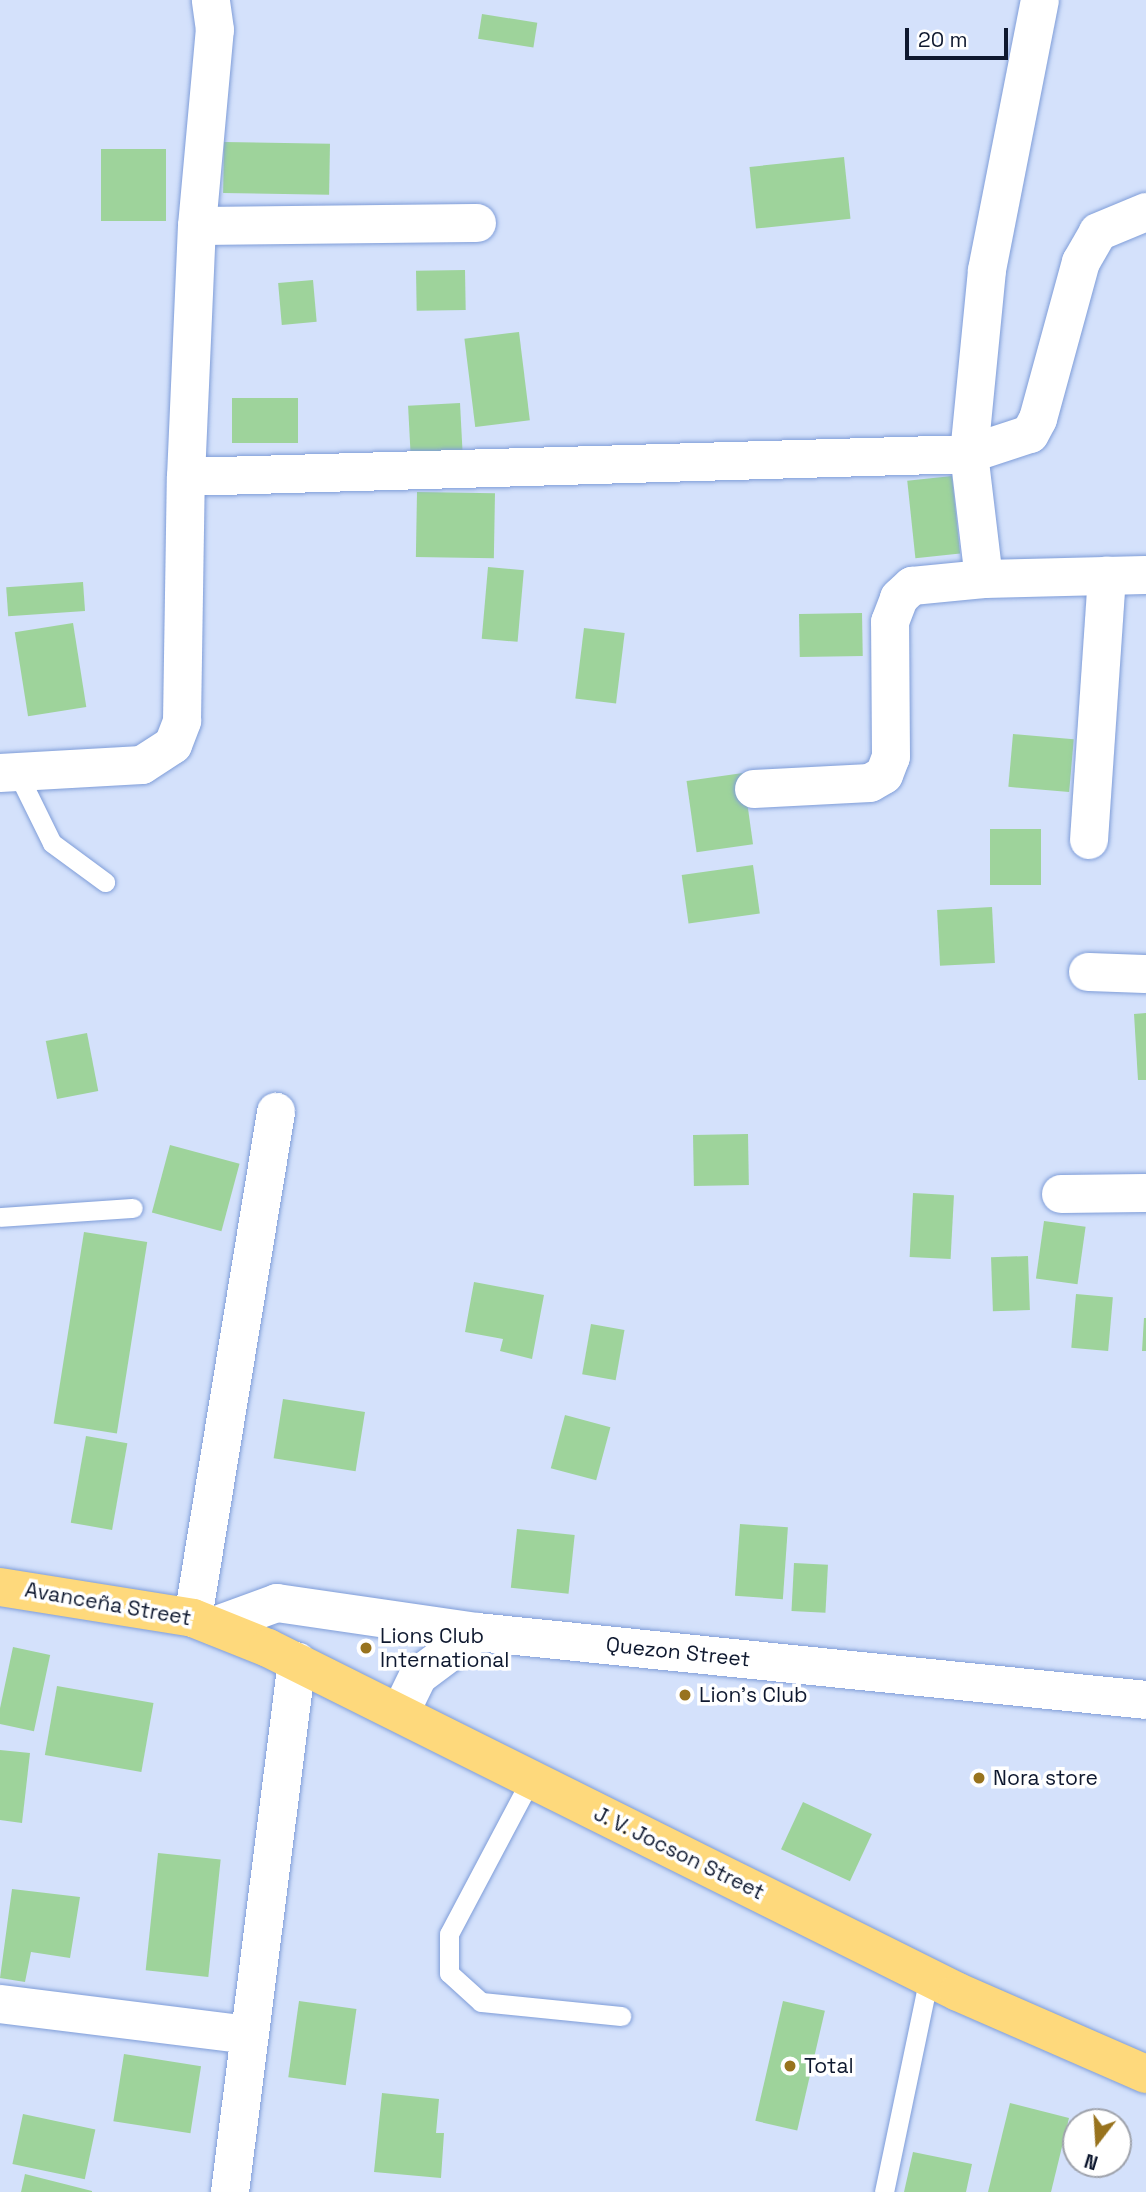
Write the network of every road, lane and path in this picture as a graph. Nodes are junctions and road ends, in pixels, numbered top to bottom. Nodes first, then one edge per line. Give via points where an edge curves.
1 (211, 0) edge
2 (1040, 0) edge
3 (1146, 212) edge
4 (477, 223) dead end
5 (197, 226) junction
6 (969, 454) junction
7 (186, 477) junction
8 (1146, 575) edge
9 (1107, 576) junction
10 (984, 579) junction
11 (8, 772) edge
12 (754, 789) dead end
13 (1089, 840) dead end
14 (105, 882) dead end
15 (1088, 972) dead end
16 (1146, 974) edge
17 (276, 1112) dead end
18 (1146, 1193) edge
19 (1060, 1194) dead end
20 (133, 1208) dead end
21 (0, 1217) edge
22 (0, 1587) edge
23 (203, 1622) junction
24 (477, 1632) junction
25 (297, 1661) junction
26 (1146, 1700) edge
27 (401, 1711) junction
28 (531, 1779) junction
29 (929, 1977) junction
30 (1, 2012) edge
31 (621, 2016) dead end
32 (248, 2035) junction
33 (1146, 2074) edge
34 (230, 2192) edge
35 (884, 2192) edge

1 - 5 street via 215,30
2 - 6 street via 987,270
3 - 6 street via 1098,232 1081,262 1030,434
4 - 5 street
5 - 7 street
6 - 7 street
6 - 10 street
7 - 11 street via 181,721 173,745 142,765
8 - 9 street
9 - 10 street
9 - 13 street
10 - 12 street via 912,586 899,598 890,622 891,757 884,775 870,783
11 - 14 lane via 52,843
15 - 16 street
17 - 23 street
18 - 19 street
20 - 21 lane
22 - 23 main road, Avanceña Street
23 - 24 street, Quezon Street via 277,1603
23 - 25 main road, J. V. Jocson Street
24 - 26 street, Quezon Street
24 - 27 street via 418,1676
25 - 27 main road, J. V. Jocson Street
25 - 32 street
27 - 28 main road, J. V. Jocson Street
28 - 29 main road, J. V. Jocson Street
28 - 31 lane via 449,1934 449,1973 481,2002
29 - 33 main road, J. V. Jocson Street
29 - 35 lane
30 - 32 street
32 - 34 street

